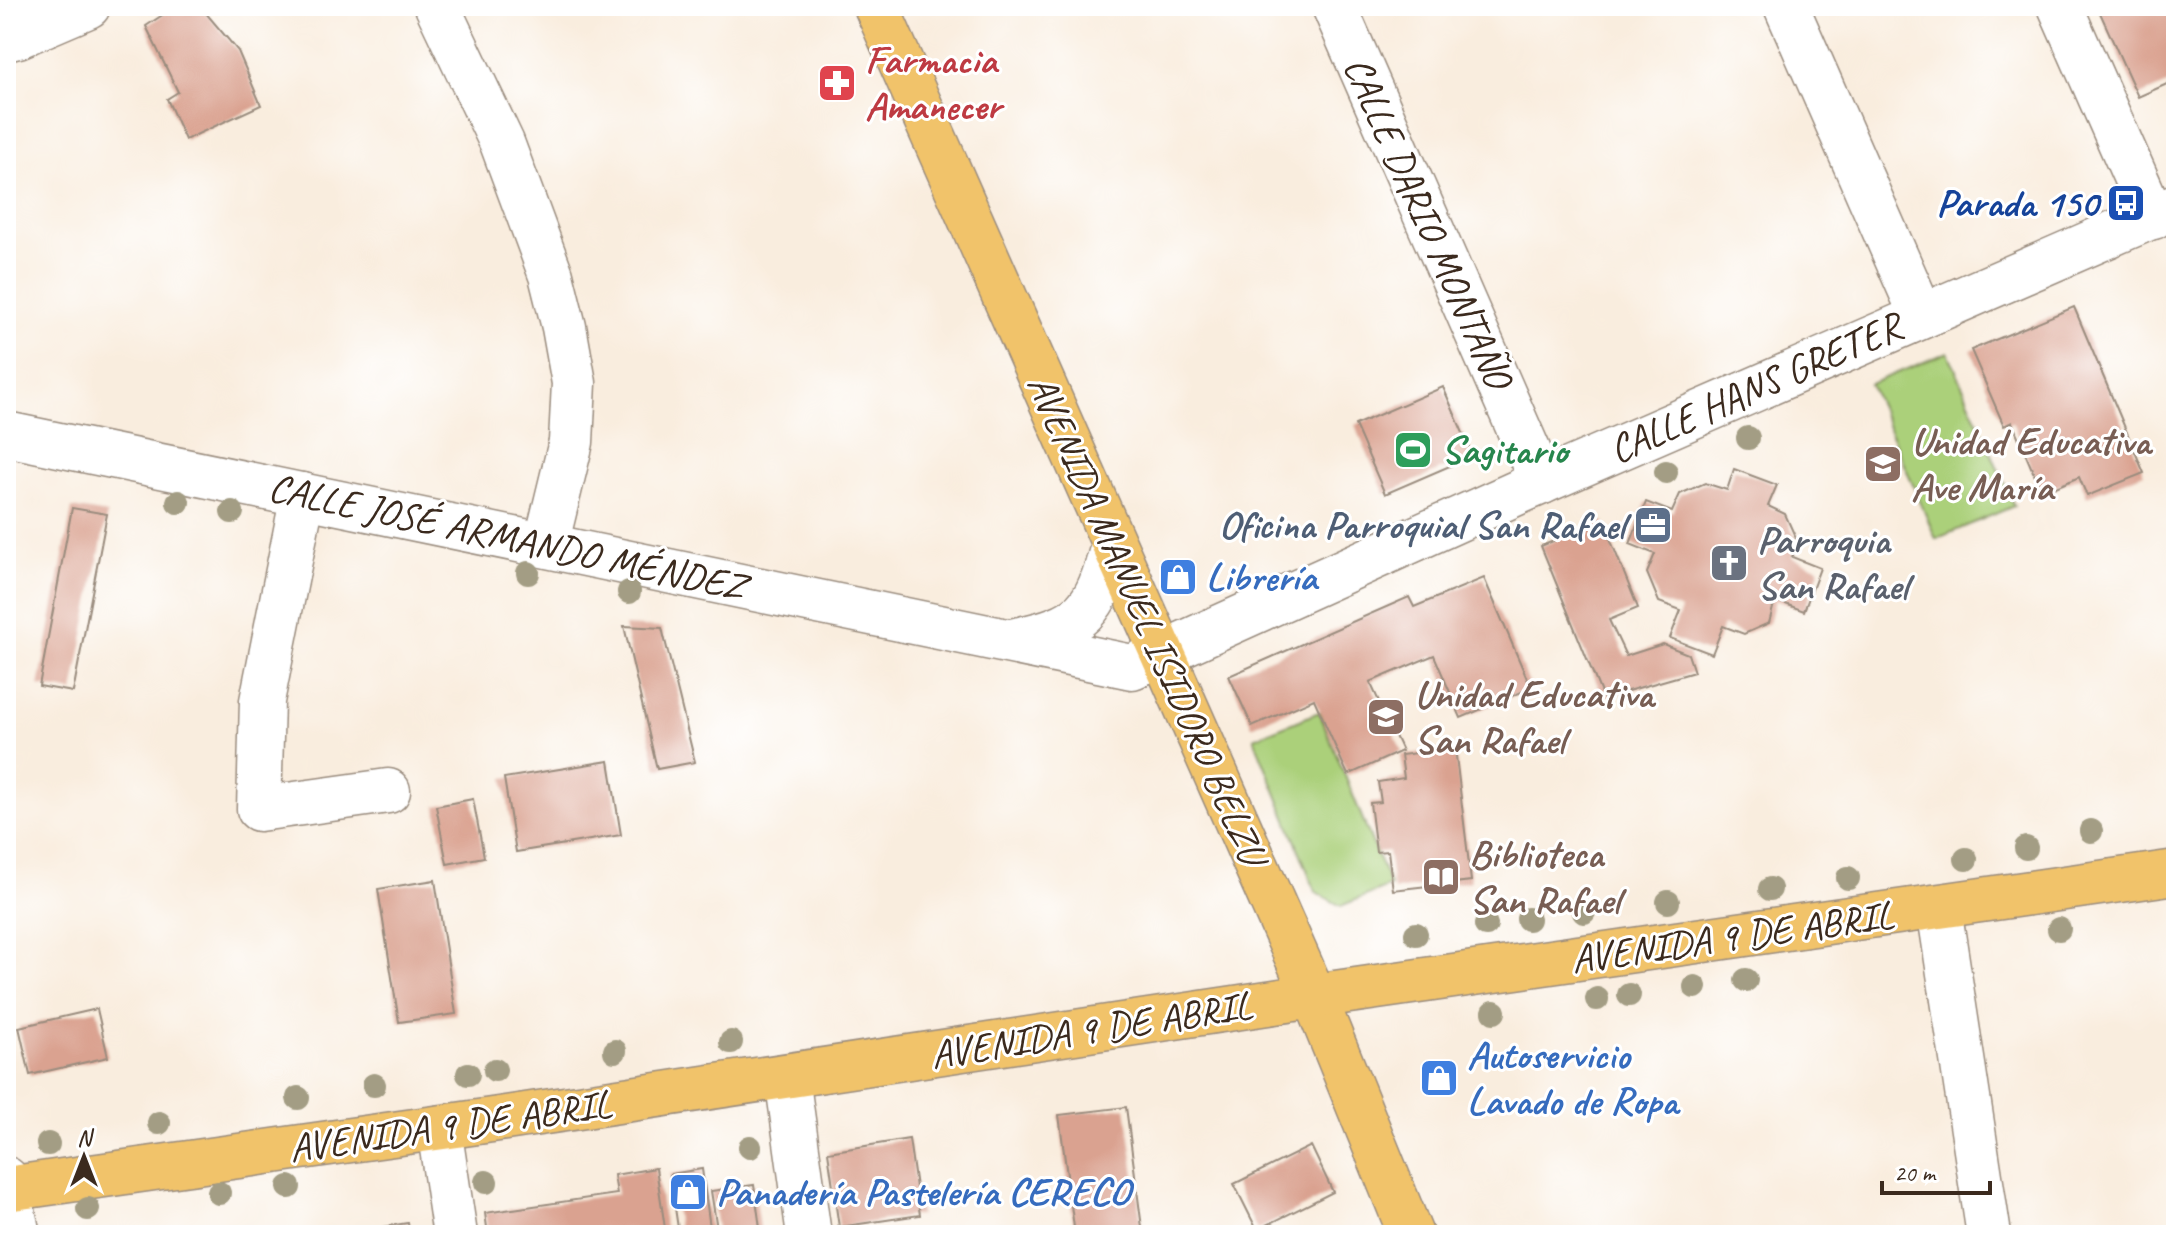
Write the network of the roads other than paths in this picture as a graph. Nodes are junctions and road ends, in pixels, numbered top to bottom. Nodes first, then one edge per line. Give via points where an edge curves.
1 (88, 6) edge
2 (437, 6) edge
3 (876, 6) edge
4 (1334, 6) edge
5 (1786, 6) edge
6 (2060, 6) edge
7 (6, 39) edge
8 (2164, 211) edge
9 (1922, 316) junction
10 (6, 434) edge
11 (1542, 482) junction
12 (303, 495) junction
13 (546, 545) junction
14 (1113, 545) junction
15 (1008, 641) junction
16 (1162, 653) junction
17 (388, 791) dead end
18 (2176, 872) edge
19 (1939, 908) junction
20 (1314, 996) junction
21 (787, 1077) junction
22 (439, 1128) junction
23 (7, 1186) edge
24 (18, 1235) edge
25 (455, 1235) edge
26 (809, 1235) edge
27 (1411, 1235) edge
28 (1989, 1235) edge

1 - 7 street
2 - 13 street via 502,143 551,275 564,327 574,383 571,442
3 - 14 main road, AVENIDA MANUEL ISIDORO BELZU
4 - 11 street, CALLE DARIO MONTAÑO
5 - 9 street
6 - 8 street
8 - 9 street, CALLE HANS GRETER
9 - 11 street, CALLE HANS GRETER
10 - 12 street, CALLE JOSÉ ARMANDO MÉNDEZ
11 - 16 street, CALLE HANS GRETER
12 - 13 street, CALLE JOSÉ ARMANDO MÉNDEZ
12 - 17 street via 262,701 259,809
13 - 15 street, CALLE JOSÉ ARMANDO MÉNDEZ
14 - 15 street, CALLE JOSÉ ARMANDO MÉNDEZ via 1097,595 1076,621
14 - 16 main road, AVENIDA MANUEL ISIDORO BELZU
15 - 16 street, CALLE JOSÉ ARMANDO MÉNDEZ via 1132,667
16 - 20 main road, AVENIDA MANUEL ISIDORO BELZU
18 - 19 main road, AVENIDA 9 DE ABRIL
19 - 20 main road, AVENIDA 9 DE ABRIL
19 - 28 street
20 - 21 main road, AVENIDA 9 DE ABRIL
20 - 27 main road, AVENIDA MANUEL ISIDORO BELZU
21 - 22 main road, AVENIDA 9 DE ABRIL
21 - 26 street
22 - 23 main road, AVENIDA 9 DE ABRIL
22 - 25 street
23 - 24 street

